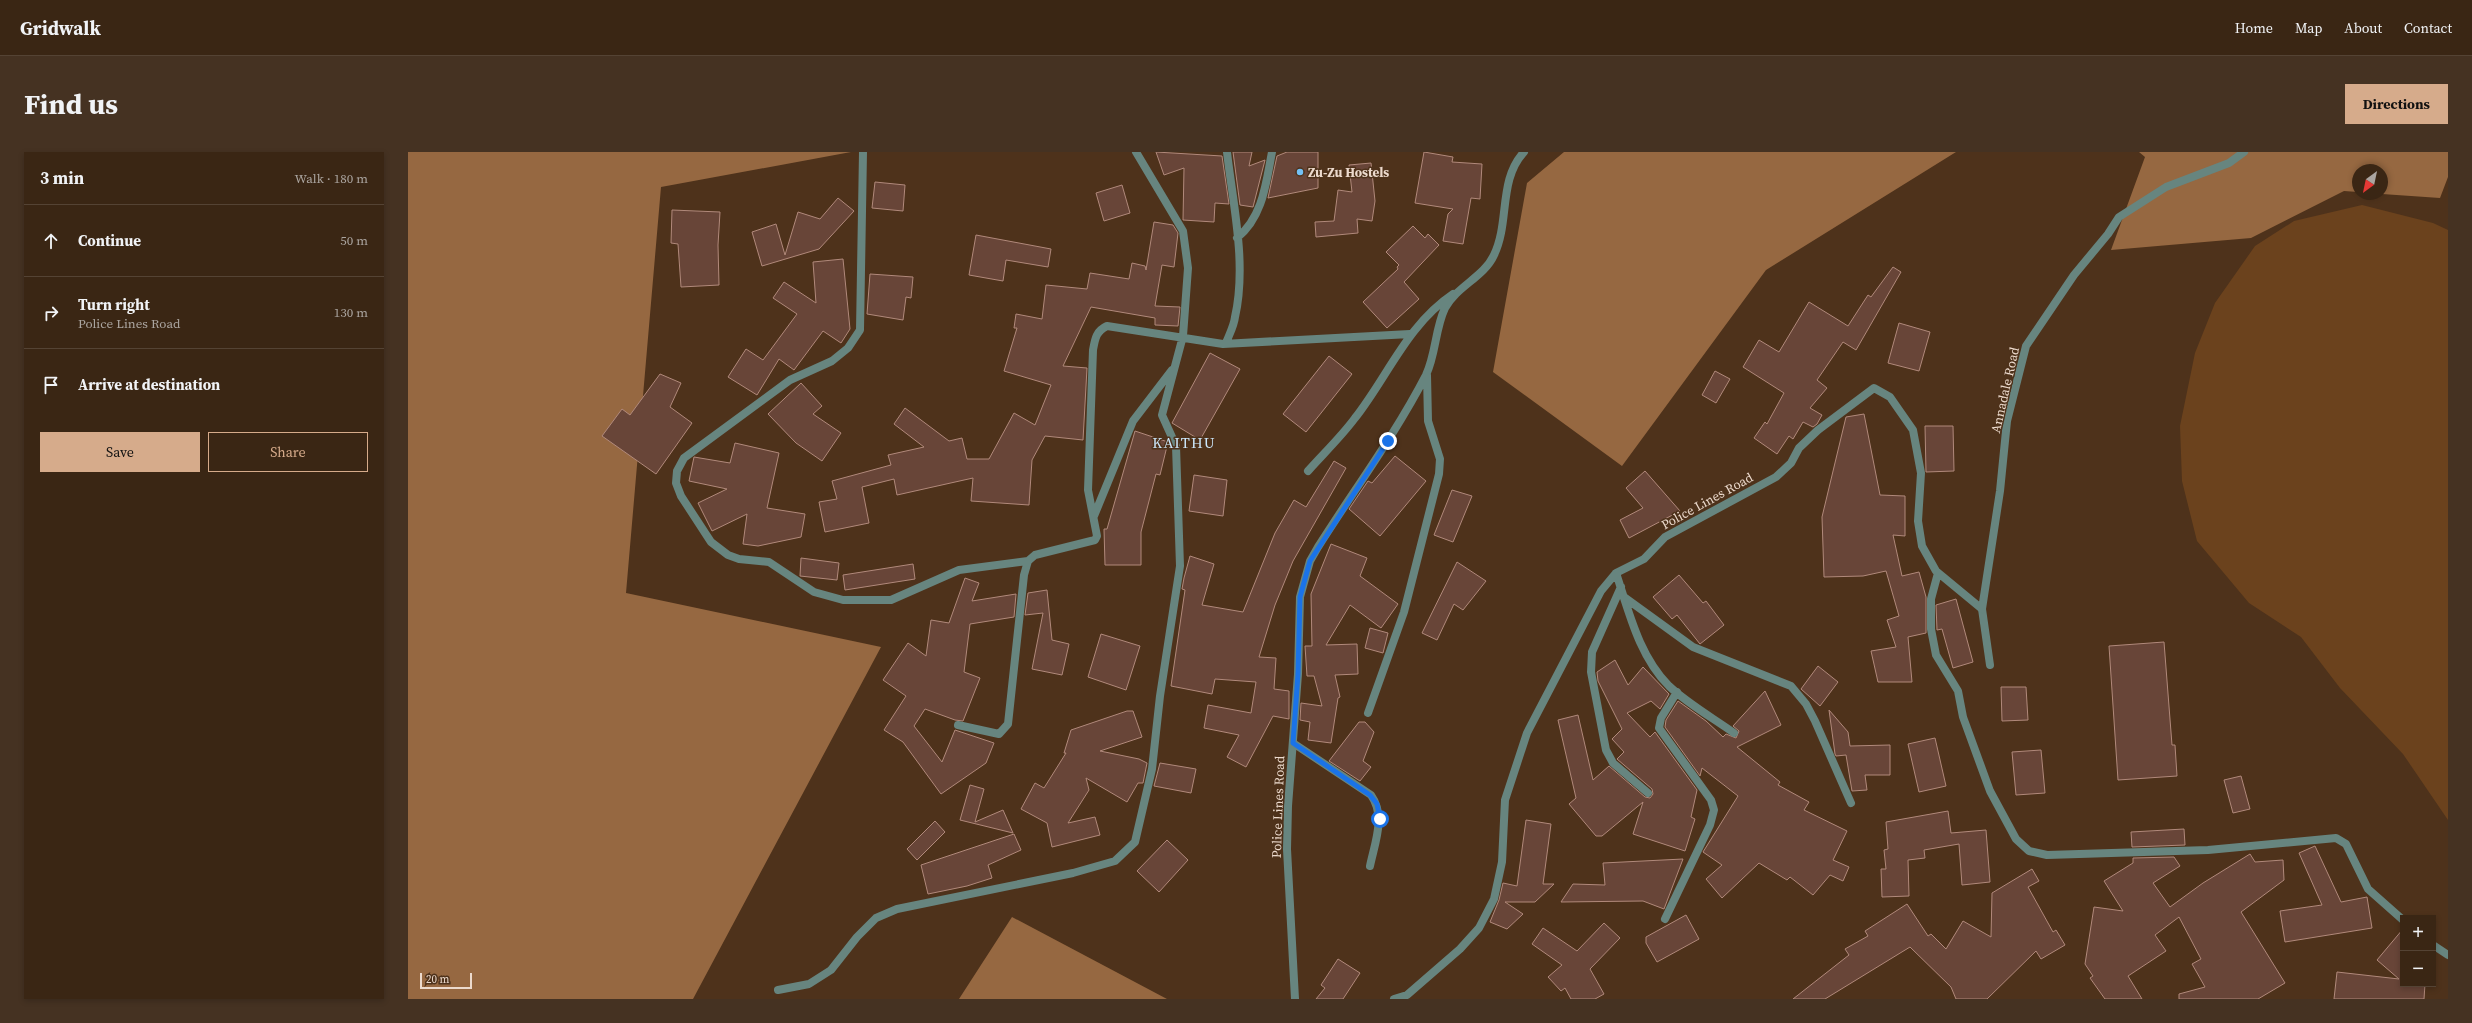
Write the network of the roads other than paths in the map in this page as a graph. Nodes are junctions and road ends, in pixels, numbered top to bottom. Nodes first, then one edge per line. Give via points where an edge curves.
1 (863, 152) edge
2 (1136, 152) edge
3 (1227, 152) edge
4 (1272, 152) edge
5 (1524, 152) edge
6 (2244, 152) edge
7 (1237, 238) junction
8 (1464, 287) junction
9 (1410, 334) junction
10 (1182, 336) junction
11 (1226, 343) junction
12 (1174, 367) junction
13 (1426, 374) junction
14 (1308, 471) dead end
15 (1094, 516) junction
16 (1028, 561) junction
17 (1616, 573) junction
18 (1938, 573) junction
19 (1621, 587) junction
20 (1624, 597) junction
21 (1982, 609) junction
22 (1990, 665) dead end
23 (1677, 692) junction
24 (1368, 713) dead end
25 (958, 725) dead end
26 (1734, 732) dead end
27 (1293, 743) junction
28 (1648, 793) dead end
29 (1851, 803) dead end
30 (1370, 866) dead end
31 (2400, 917) edge
32 (1665, 919) dead end
33 (2436, 947) edge
34 (2448, 955) edge
35 (778, 990) dead end
36 (1295, 999) edge
37 (1394, 999) edge

1 - 16 street via 860,330 848,348 832,361 790,380 684,458 677,471 676,483 681,496 711,542 728,555 739,559 769,562 814,592 843,600 891,600 959,570
2 - 10 street via 1183,231 1188,268
3 - 7 street
4 - 7 street via 1262,201 1247,230
5 - 8 street, Police Lines Road via 1518,159 1505,196 1505,213 1494,255 1487,266
6 - 21 street, Annadale Road via 2229,163 2166,187 2119,217 2074,274 2026,346 2007,422 2000,491
7 - 11 street via 1240,285 1235,318
8 - 9 street via 1435,306
8 - 13 street, Police Lines Road via 1446,308
9 - 11 street
9 - 14 street via 1355,418
10 - 11 street
10 - 12 street
10 - 15 street via 1107,326 1095,337 1088,490
12 - 15 street via 1133,421
12 - 35 street via 1162,415 1176,446 1180,566 1161,689 1152,769 1135,842 1115,861 1073,873 897,910 876,918 830,970 809,984
13 - 24 street via 1428,421 1440,459 1439,474 1404,612
13 - 27 street, Police Lines Road via 1388,441 1310,561 1300,597
15 - 16 street via 1097,534 1095,540 1054,549 1035,555
16 - 25 street via 1024,574 1008,724 999,734
17 - 18 street, Police Lines Road via 1644,559 1665,538 1776,477 1791,463 1799,448 1860,396 1874,388 1890,397 1913,430 1921,473 1919,529 1922,546
17 - 19 street
17 - 37 street, Police Lines Road via 1588,613 1563,668 1538,707 1527,732 1505,800 1502,862 1494,899 1479,928 1460,949 1407,995
18 - 21 street, Police Lines Road
18 - 31 street via 1931,599 1931,629 1936,655 1958,692 1963,717 1990,790 2016,839 2029,851 2047,855 2208,850 2336,838 2346,844 2368,888
19 - 20 street
19 - 28 street via 1592,652 1591,672 1606,750 1613,763
20 - 23 street via 1648,660
20 - 29 street via 1693,647 1791,686 1806,704 1815,721
21 - 22 street, Annadale Road
23 - 26 street
23 - 32 street via 1661,718 1659,728 1712,800 1714,810 1710,825
27 - 30 street via 1370,795 1377,804 1380,819
27 - 36 street, Police Lines Road via 1287,849
33 - 34 street

